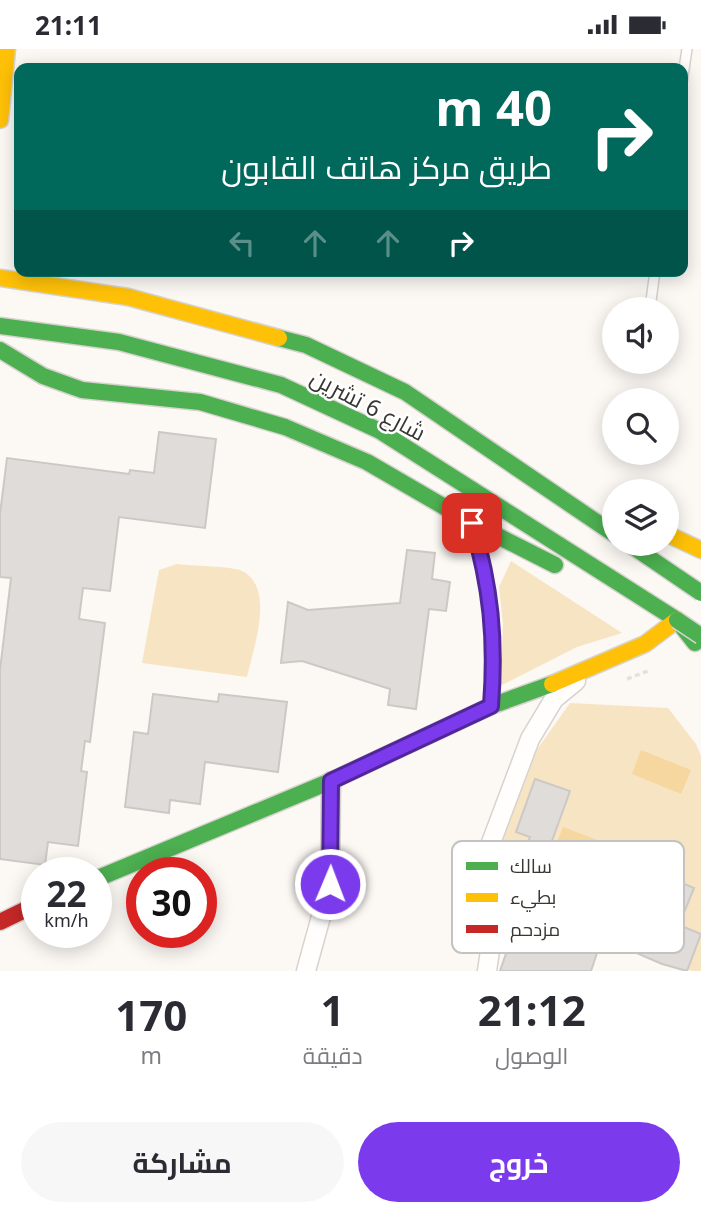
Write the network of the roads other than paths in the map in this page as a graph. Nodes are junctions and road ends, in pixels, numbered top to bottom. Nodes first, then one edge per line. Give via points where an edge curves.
1 (7, 49) edge
2 (0, 120) edge
3 (654, 277) edge
4 (0, 278) edge
5 (651, 297) edge
6 (0, 326) edge
7 (0, 350) edge
8 (513, 465) junction
9 (602, 504) dead end
10 (472, 523) junction
11 (602, 525) edge
12 (679, 540) edge
13 (701, 550) edge
14 (647, 556) edge
15 (701, 593) edge
16 (656, 606) junction
17 (677, 620) junction
18 (701, 636) edge
19 (701, 651) edge
20 (587, 671) junction
21 (491, 706) junction
22 (331, 781) junction
23 (492, 841) edge
24 (112, 872) edge
25 (21, 912) edge
26 (0, 922) edge
27 (490, 953) edge
28 (306, 971) edge
29 (487, 971) edge

1 - 2 main road
3 - 5 lane
4 - 8 main road, شارع 6 تشرين via 128,297 306,345 405,392
6 - 16 main road, شارع 6 تشرين via 119,342 281,385 380,431
7 - 10 main road via 43,376 82,390 200,402 285,427 367,462
8 - 9 main road
8 - 11 main road, شارع 6 تشرين
10 - 16 main road via 613,594
10 - 21 lane via 492,613
12 - 13 main road
14 - 15 main road, bridge
16 - 17 main road, شارع 6 تشرين
17 - 18 main road, شارع 6 تشرين, bridge
17 - 19 main road
17 - 20 main road via 645,644
20 - 21 main road
20 - 23 street via 554,699 530,739
21 - 22 main road
22 - 24 main road
22 - 28 street via 330,884
25 - 26 main road
27 - 29 street

